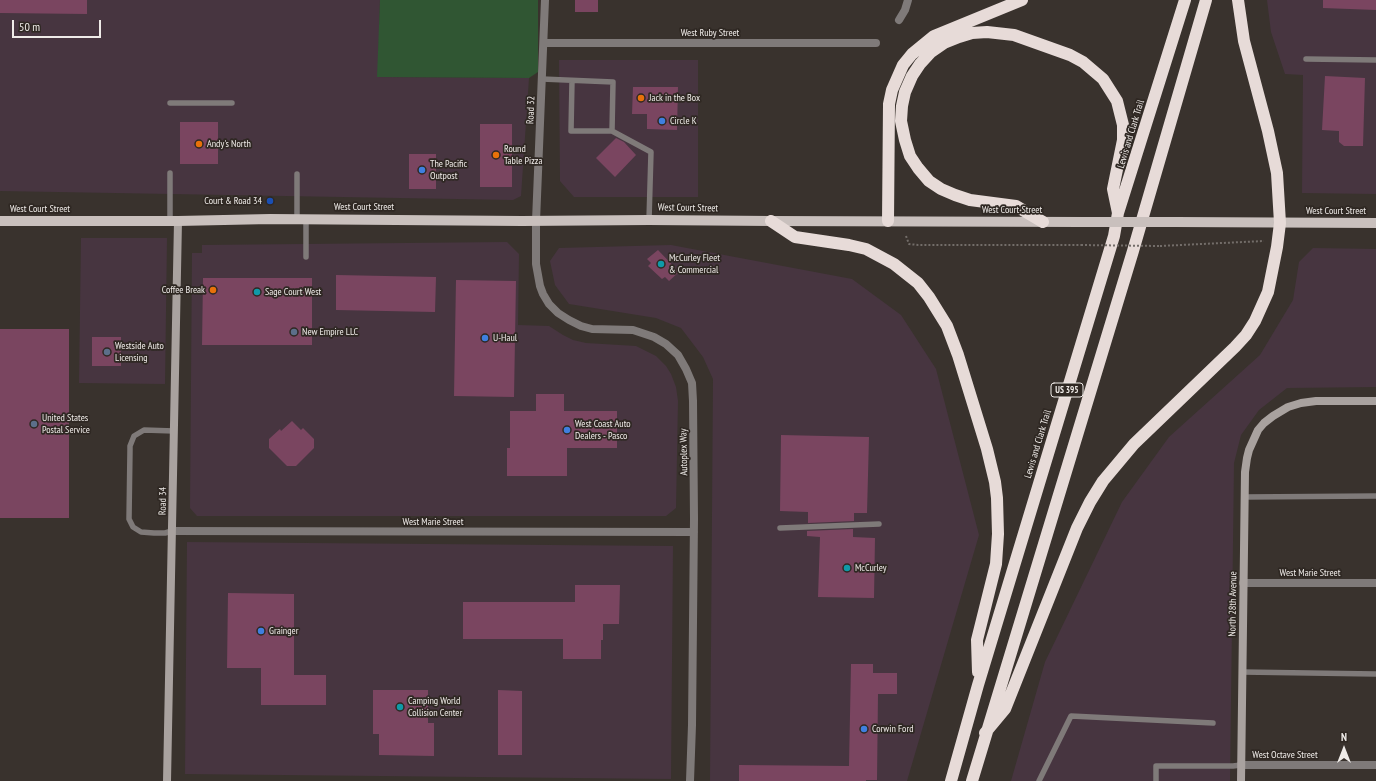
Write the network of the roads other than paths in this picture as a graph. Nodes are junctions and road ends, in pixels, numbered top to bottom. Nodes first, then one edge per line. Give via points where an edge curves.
1 (545, 0) edge
2 (908, 0) edge
3 (1022, 0) edge
4 (1185, 0) edge
5 (1206, 0) edge
6 (1238, 0) edge
7 (899, 20) dead end
8 (544, 43) junction
9 (876, 43) dead end
10 (1306, 59) dead end
11 (1376, 60) edge
12 (542, 79) junction
13 (572, 81) junction
14 (170, 103) dead end
15 (232, 103) dead end
16 (612, 131) junction
17 (170, 174) dead end
18 (297, 174) dead end
19 (1118, 213) junction
20 (301, 219) junction
21 (649, 220) junction
22 (0, 221) edge
23 (174, 221) junction
24 (536, 221) junction
25 (771, 221) junction
26 (888, 221) junction
27 (1043, 222) junction
28 (1280, 222) junction
29 (1376, 223) edge
30 (306, 257) dead end
31 (1376, 401) edge
32 (174, 431) junction
33 (1376, 496) edge
34 (1245, 497) junction
35 (879, 524) dead end
36 (780, 528) dead end
37 (172, 531) junction
38 (694, 532) junction
39 (1244, 583) junction
40 (1376, 583) edge
41 (1242, 672) junction
42 (1376, 674) edge
43 (978, 685) junction
44 (1213, 723) dead end
45 (985, 733) junction
46 (1241, 765) junction
47 (1376, 765) edge
48 (167, 781) edge
49 (690, 781) edge
50 (950, 781) edge
51 (972, 781) edge
52 (1039, 781) edge
53 (1156, 781) edge
54 (1241, 781) edge

1 - 8 street, Road 32
2 - 7 street
3 - 26 highway via 934,36 917,49 903,65 889,104
4 - 19 highway, Lewis and Clark Trail / US 395
5 - 45 highway, US 395 via 1133,251
6 - 28 highway via 1244,41 1275,160
8 - 9 street, West Ruby Street
8 - 12 street, Road 32
10 - 11 lane
12 - 13 lane
12 - 24 street, Road 32
13 - 16 lane via 571,130
13 - 16 lane via 613,82
14 - 15 lane
16 - 21 lane via 651,152
17 - 23 lane
18 - 20 lane
19 - 27 highway via 1113,189 1122,146 1123,125 1117,101 1103,78 1070,55 1014,35 972,33 944,43 920,64 905,92 901,121 910,156 929,181 941,189 970,200 1016,206
19 - 43 highway, Lewis and Clark Trail / US 395 via 1114,236
20 - 23 main road, West Court Street
20 - 24 main road, West Court Street
20 - 30 lane
21 - 24 main road, West Court Street
21 - 25 main road, West Court Street
22 - 23 main road, West Court Street
23 - 32 street, Road 34
24 - 38 street, Autoplex Way via 536,264 540,286 546,299 558,313 592,329 633,330 654,337 678,355 686,369 693,393
25 - 26 main road, West Court Street
25 - 43 highway via 795,237 866,249 894,264 918,283 947,326 987,449 997,498 998,549 977,640
26 - 27 main road, West Court Street
27 - 28 main road, West Court Street, bridge
28 - 29 main road, West Court Street
28 - 45 highway via 1268,292 1255,322 1235,347 1134,444 1103,481 1077,528 1005,709
31 - 34 street, North 28th Avenue via 1301,403 1273,416 1258,430 1247,458
32 - 37 street, Road 34
32 - 37 lane via 144,430 134,436 130,446 129,519 133,527 141,532 165,534
33 - 34 lane
34 - 39 street, North 28th Avenue
35 - 36 lane
37 - 38 street, West Marie Street
37 - 48 street, Road 34
38 - 49 street, Autoplex Way
39 - 40 street, West Marie Street
39 - 41 street, North 28th Avenue
41 - 42 lane
41 - 46 street, North 28th Avenue
43 - 50 highway, Lewis and Clark Trail / US 395
44 - 52 lane via 1071,716
45 - 51 highway, US 395
46 - 47 street, West Octave Street
46 - 53 lane via 1156,766
46 - 54 street, North 28th Avenue

